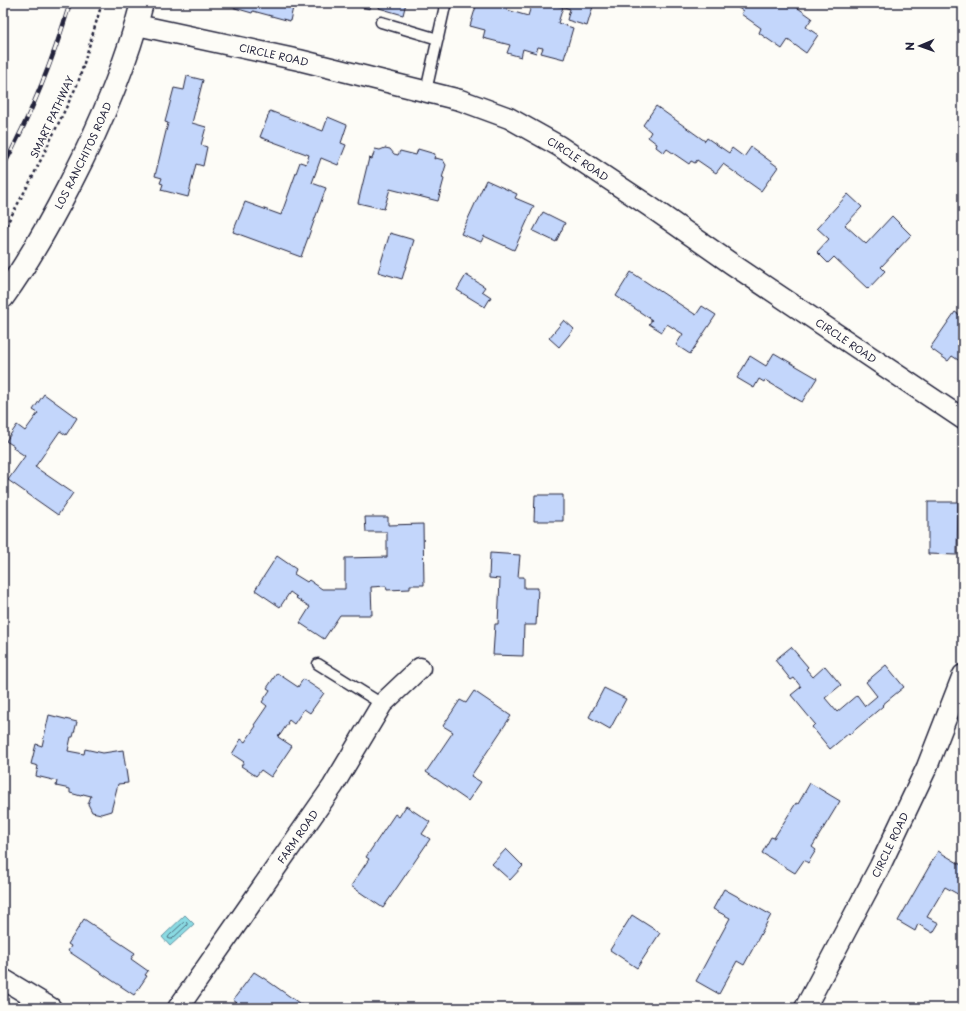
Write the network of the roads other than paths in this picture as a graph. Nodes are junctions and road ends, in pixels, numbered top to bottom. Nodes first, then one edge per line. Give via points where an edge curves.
1 (142, 3) edge
2 (446, 6) dead end
3 (381, 22) dead end
4 (137, 25) junction
5 (438, 39) junction
6 (426, 91) junction
7 (3, 297) edge
8 (963, 419) edge
9 (318, 664) dead end
10 (420, 668) dead end
11 (963, 675) edge
12 (382, 704) junction
13 (3, 979) edge
14 (51, 1008) edge
15 (178, 1008) edge
16 (805, 1008) edge

1 - 4 main road, LOS RANCHITOS ROAD
2 - 5 lane
3 - 5 lane
4 - 6 street, CIRCLE ROAD
4 - 7 main road, LOS RANCHITOS ROAD via 86,154 51,222
5 - 6 lane
6 - 8 street, CIRCLE ROAD via 509,118 559,146
9 - 12 lane
10 - 12 street, FARM ROAD
11 - 16 street, CIRCLE ROAD via 927,767 883,859
12 - 15 street, FARM ROAD via 333,786
13 - 14 street

